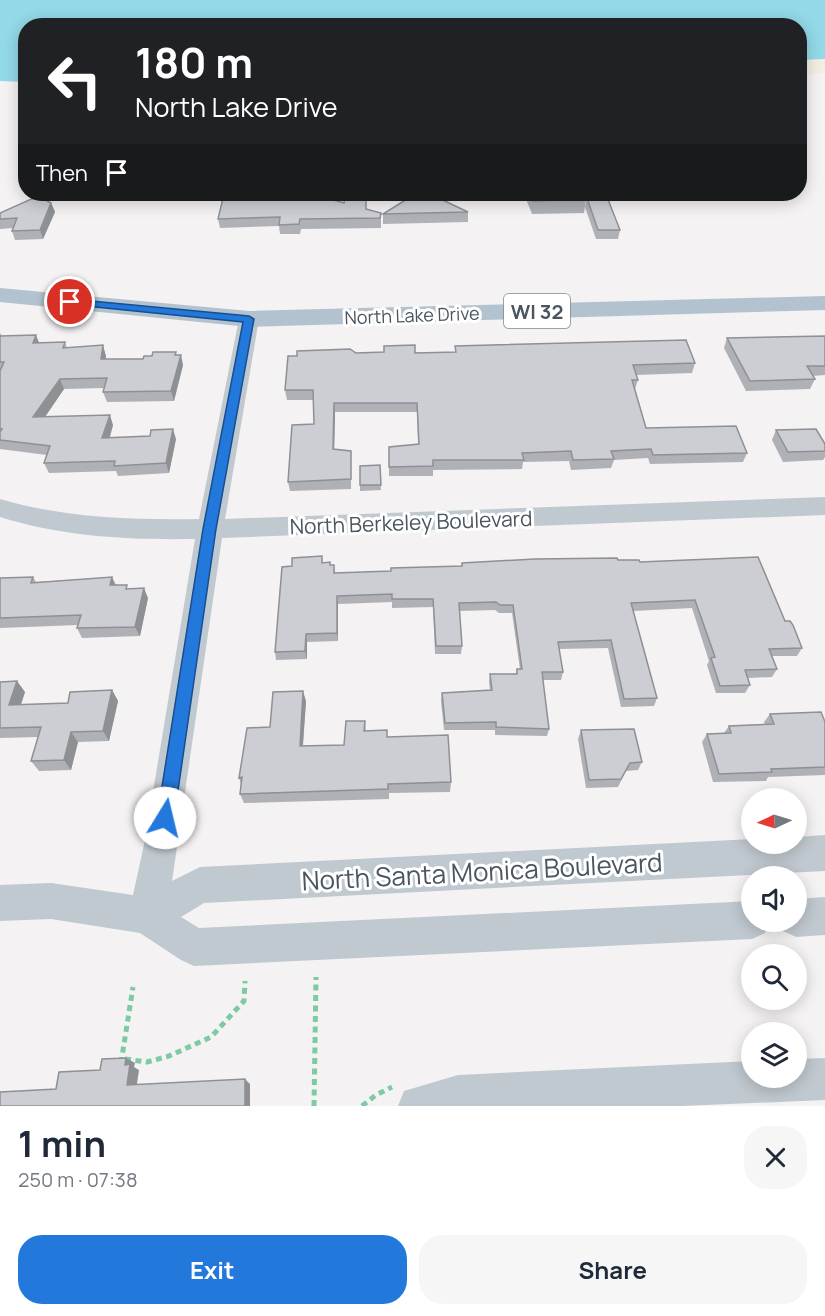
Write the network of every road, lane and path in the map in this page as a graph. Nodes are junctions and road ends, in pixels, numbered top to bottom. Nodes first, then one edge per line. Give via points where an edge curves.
1 (0, 295) edge
2 (825, 303) edge
3 (249, 319) junction
4 (825, 507) edge
5 (0, 508) edge
6 (210, 529) junction
7 (825, 853) edge
8 (0, 903) edge
9 (147, 916) junction
10 (825, 916) edge
11 (807, 917) edge
12 (741, 921) edge
13 (315, 977) dead end
14 (245, 981) dead end
15 (132, 987) dead end
16 (825, 1079) edge
17 (640, 1097) edge
18 (314, 1106) edge
19 (419, 1106) edge

1 - 3 main road, North Lake Drive / WI 32
2 - 3 main road, North Lake Drive / WI 32
3 - 6 street
4 - 6 street, North Berkeley Boulevard
5 - 6 street, North Berkeley Boulevard via 27,518 113,530
6 - 9 street
7 - 9 street, North Santa Monica Boulevard via 200,885
8 - 9 street via 51,902
9 - 12 street via 194,947
10 - 11 street
13 - 18 path
14 - 15 path via 244,1000 211,1037 170,1056 147,1062 121,1062
16 - 17 street
17 - 19 street via 458,1096

